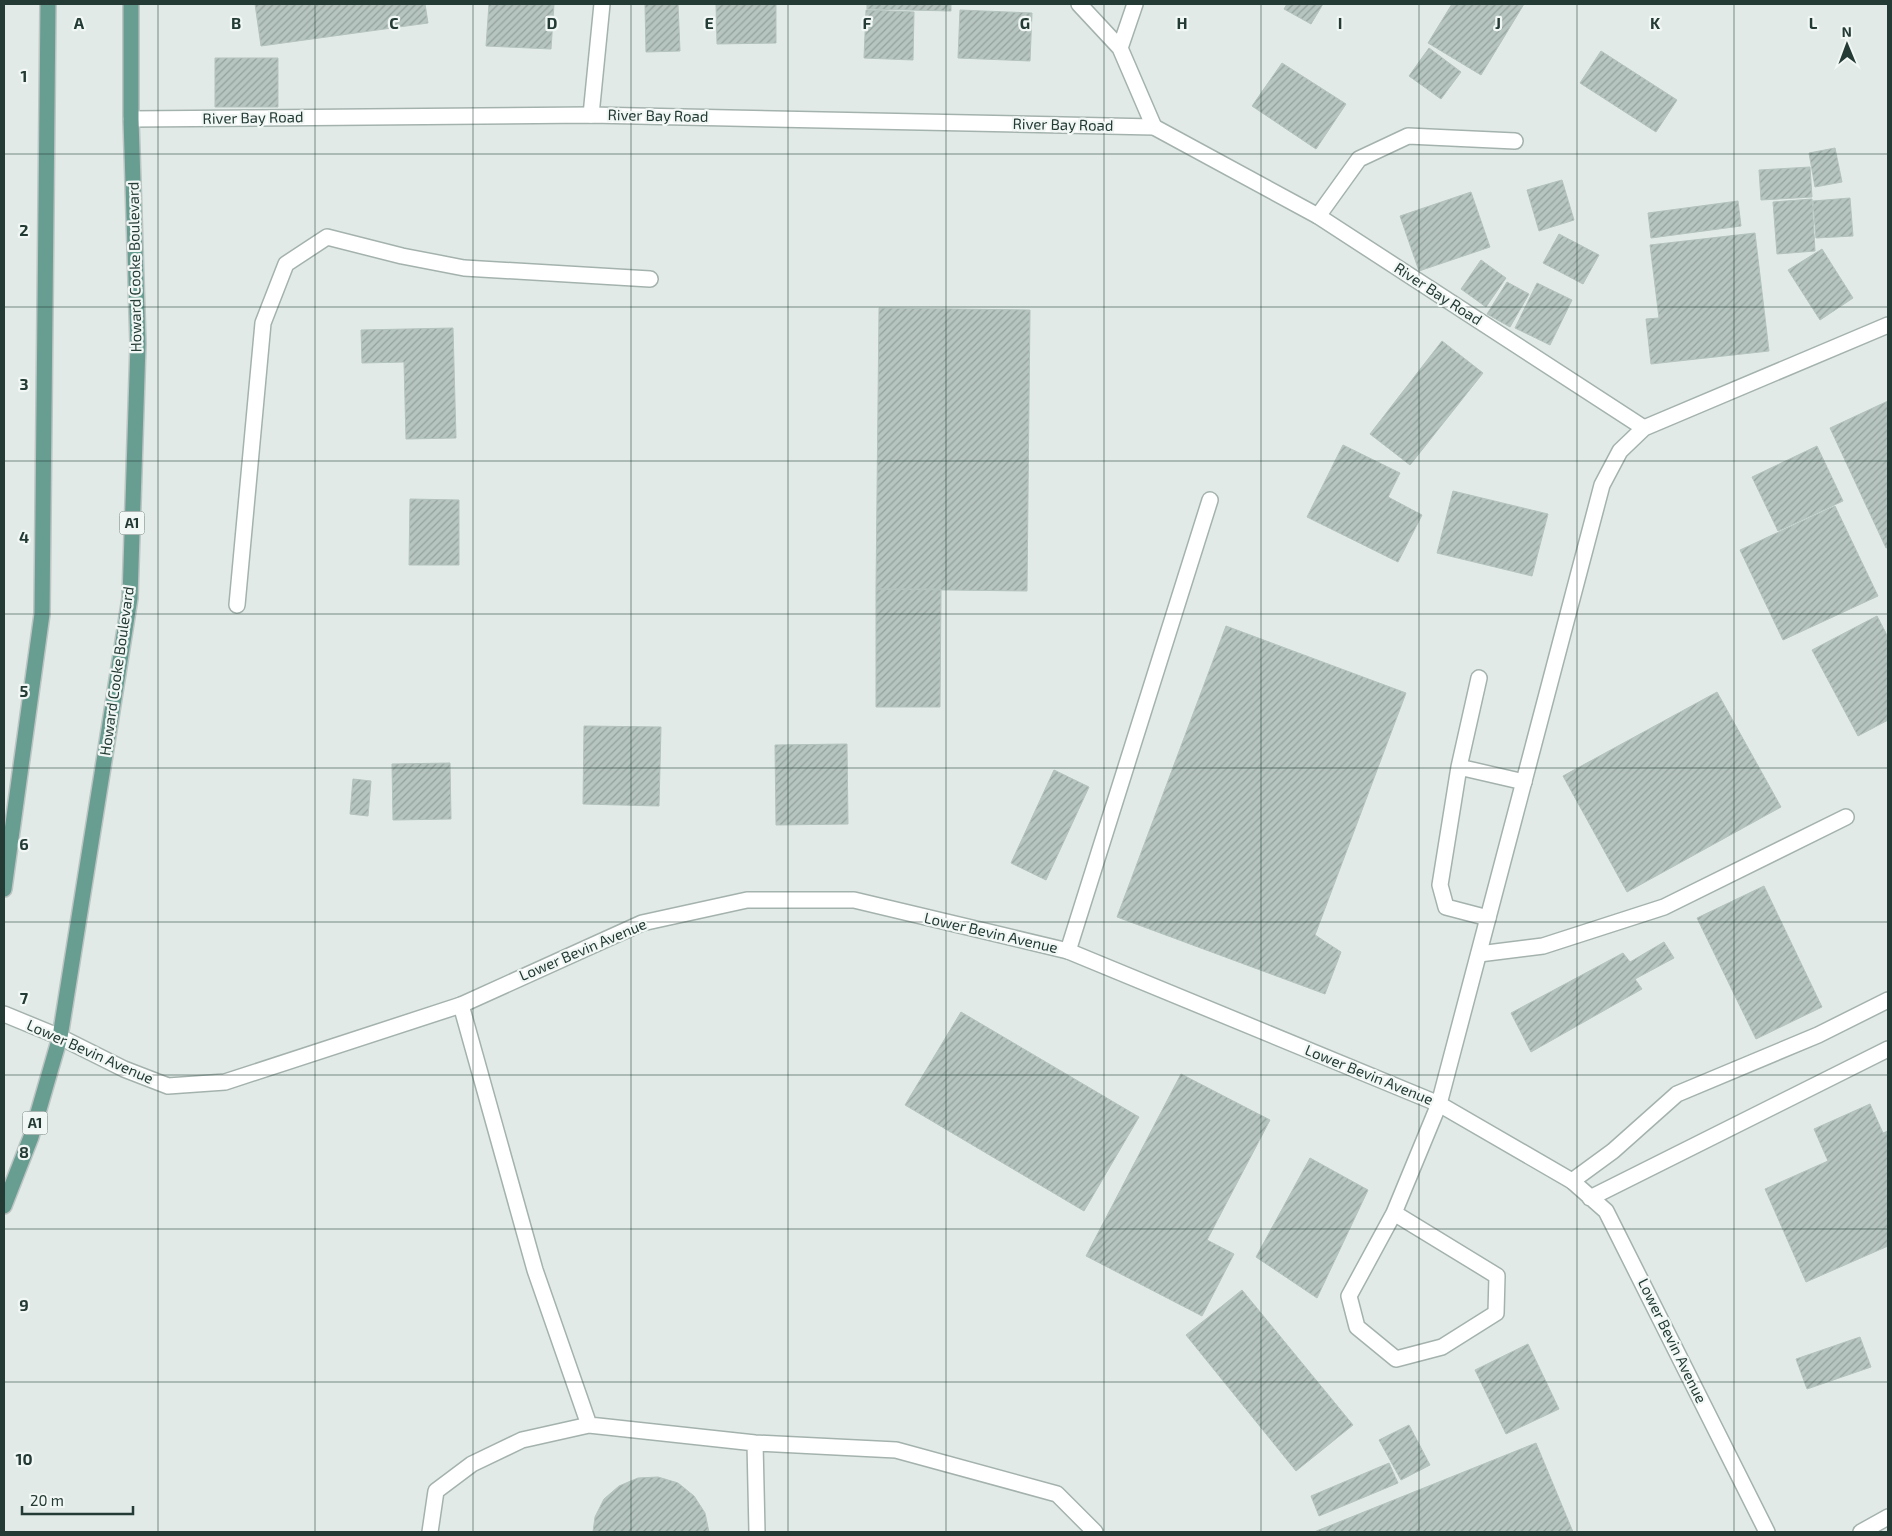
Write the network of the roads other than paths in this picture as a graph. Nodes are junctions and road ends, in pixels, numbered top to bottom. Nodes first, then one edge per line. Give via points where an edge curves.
1 (48, 4) edge
2 (131, 4) edge
3 (602, 4) edge
4 (1079, 4) edge
5 (1135, 4) edge
6 (1120, 48) junction
7 (591, 115) junction
8 (131, 119) junction
9 (1154, 127) junction
10 (1515, 141) dead end
11 (1318, 216) junction
12 (650, 279) dead end
13 (1888, 325) edge
14 (1644, 428) junction
15 (1210, 500) dead end
16 (237, 605) dead end
17 (1479, 678) dead end
18 (1459, 767) junction
19 (1524, 782) junction
20 (1846, 817) dead end
21 (4, 889) edge
22 (1488, 918) junction
23 (1068, 951) junction
24 (1478, 954) junction
25 (1888, 1000) edge
26 (461, 1005) junction
27 (4, 1014) edge
28 (60, 1037) junction
29 (1888, 1049) edge
30 (1439, 1104) junction
31 (1572, 1180) junction
32 (1590, 1198) junction
33 (4, 1206) edge
34 (1394, 1213) junction
35 (589, 1425) junction
36 (755, 1443) junction
37 (1888, 1517) edge
38 (430, 1532) edge
39 (756, 1532) edge
40 (1095, 1532) edge
41 (1767, 1532) edge
42 (1861, 1532) edge

1 - 21 main road via 42,614
2 - 8 main road, Howard Cooke Boulevard / A1
3 - 7 street
4 - 6 street
5 - 6 street
6 - 9 street
7 - 8 street, River Bay Road
7 - 9 street, River Bay Road
8 - 28 main road, Howard Cooke Boulevard / A1 via 138,344 130,598
9 - 11 street, River Bay Road
10 - 11 street via 1408,136 1359,159
11 - 14 street, River Bay Road
12 - 16 street via 464,268 326,237 286,264 263,323
13 - 14 street
14 - 19 street via 1620,451 1602,485
15 - 23 street
17 - 18 street
18 - 19 street
18 - 22 street via 1440,885 1446,907
19 - 22 street
20 - 24 street via 1664,907 1543,946
22 - 24 street
23 - 26 street, Lower Bevin Avenue via 854,900 748,900 642,922
23 - 30 street, Lower Bevin Avenue
24 - 30 street
25 - 31 street via 1818,1035 1677,1094 1612,1151
26 - 28 street, Lower Bevin Avenue via 226,1082 168,1086 124,1069
26 - 35 street via 535,1270
27 - 28 street, Lower Bevin Avenue
28 - 33 main road, Howard Cooke Boulevard / A1 via 31,1137
29 - 32 street
30 - 31 street, Lower Bevin Avenue
30 - 34 street
31 - 32 street, Lower Bevin Avenue
32 - 41 street, Lower Bevin Avenue via 1606,1212
34 - 34 street via 1349,1296 1357,1327 1396,1359 1442,1347 1496,1313 1496,1276
35 - 36 street
35 - 38 street via 522,1440 472,1464 436,1491
36 - 39 street
36 - 40 street via 896,1450 1057,1494
37 - 42 street

